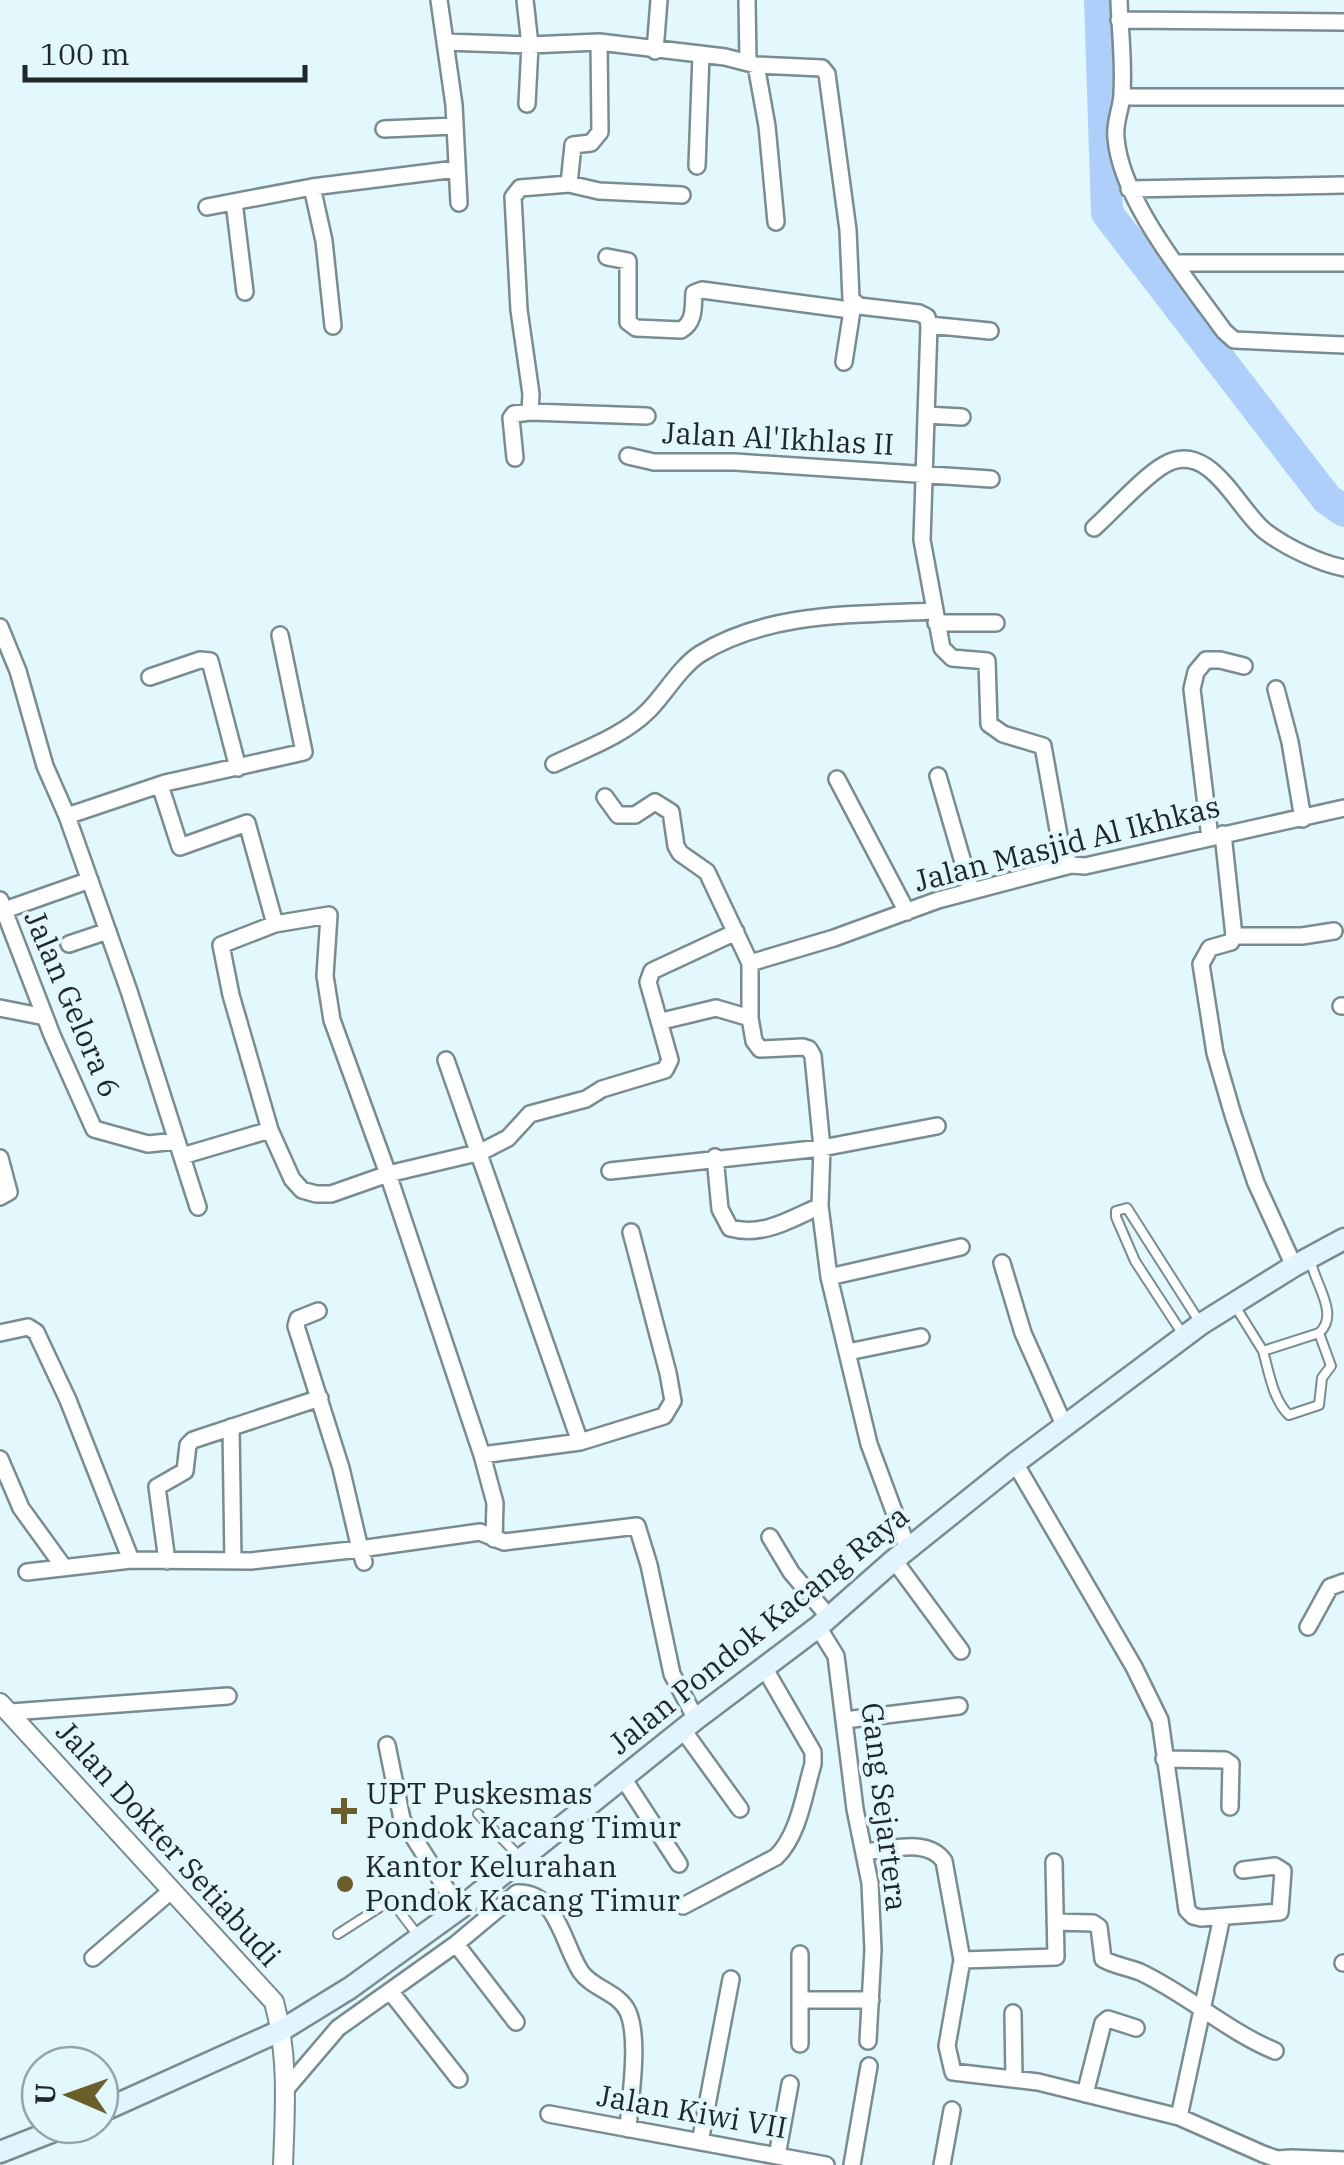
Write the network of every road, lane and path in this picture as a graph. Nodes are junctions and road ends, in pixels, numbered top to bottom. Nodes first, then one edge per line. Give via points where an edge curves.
1 (440, 0) edge
2 (526, 0) edge
3 (658, 0) edge
4 (747, 0) edge
5 (1119, 0) edge
6 (1119, 20) junction
7 (1344, 22) edge
8 (445, 42) junction
9 (598, 42) junction
10 (530, 45) junction
11 (655, 51) junction
12 (701, 54) junction
13 (752, 64) junction
14 (1344, 97) edge
15 (1122, 98) junction
16 (527, 104) dead end
17 (454, 126) junction
18 (384, 129) dead end
19 (697, 166) dead end
20 (456, 169) junction
21 (569, 184) junction
22 (1344, 185) edge
23 (312, 187) junction
24 (1129, 189) junction
25 (682, 196) dead end
26 (234, 202) junction
27 (459, 203) dead end
28 (207, 207) dead end
29 (776, 222) dead end
30 (608, 257) dead end
31 (1175, 263) junction
32 (1344, 263) edge
33 (245, 292) dead end
34 (852, 307) junction
35 (929, 325) junction
36 (332, 326) dead end
37 (990, 331) dead end
38 (1343, 349) edge
39 (844, 362) dead end
40 (530, 412) junction
41 (926, 415) junction
42 (647, 416) dead end
43 (962, 417) dead end
44 (628, 456) dead end
45 (515, 458) dead end
46 (925, 474) junction
47 (991, 479) dead end
48 (1094, 528) dead end
49 (1337, 567) edge
50 (935, 617) junction
51 (996, 623) dead end
52 (0, 627) edge
53 (280, 635) dead end
54 (1244, 666) dead end
55 (150, 677) dead end
56 (1276, 689) dead end
57 (554, 764) dead end
58 (238, 768) junction
59 (938, 776) dead end
60 (837, 778) dead end
61 (160, 785) junction
62 (605, 797) dead end
63 (1344, 808) edge
64 (67, 816) junction
65 (1303, 819) junction
66 (1216, 836) junction
67 (1071, 865) junction
68 (90, 880) junction
69 (971, 890) junction
70 (1, 905) edge
71 (907, 912) junction
72 (275, 924) junction
73 (108, 931) junction
74 (736, 932) junction
75 (1334, 932) dead end
76 (1234, 936) junction
77 (70, 944) dead end
78 (750, 963) junction
79 (0, 1008) edge
80 (45, 1017) junction
81 (750, 1018) junction
82 (662, 1021) junction
83 (446, 1060) dead end
84 (937, 1126) dead end
85 (270, 1130) junction
86 (822, 1148) junction
87 (179, 1149) junction
88 (481, 1152) junction
89 (0, 1158) edge
90 (716, 1158) junction
91 (610, 1171) dead end
92 (388, 1174) junction
93 (0, 1197) edge
94 (820, 1206) junction
95 (198, 1207) dead end
96 (631, 1232) dead end
97 (1344, 1239) edge
98 (961, 1247) dead end
99 (1002, 1262) dead end
100 (1302, 1262) junction
101 (830, 1277) junction
102 (1234, 1305) junction
103 (318, 1310) dead end
104 (1193, 1331) junction
105 (0, 1332) edge
106 (1319, 1333) junction
107 (921, 1337) dead end
108 (1262, 1351) junction
109 (848, 1352) junction
110 (320, 1398) junction
111 (231, 1427) junction
112 (1065, 1427) junction
113 (580, 1442) junction
114 (482, 1455) junction
115 (0, 1459) edge
116 (1015, 1464) junction
117 (770, 1537) dead end
118 (494, 1540) junction
119 (901, 1555) junction
120 (362, 1556) junction
121 (132, 1560) junction
122 (167, 1561) junction
123 (233, 1561) junction
124 (63, 1566) junction
125 (27, 1572) dead end
126 (1344, 1582) edge
127 (824, 1622) junction
128 (1308, 1627) dead end
129 (961, 1651) dead end
130 (765, 1669) junction
131 (228, 1696) dead end
132 (959, 1706) dead end
133 (5, 1708) edge
134 (844, 1720) junction
135 (690, 1724) junction
136 (387, 1745) dead end
137 (1164, 1758) junction
138 (622, 1778) junction
139 (1230, 1806) dead end
140 (740, 1808) dead end
141 (478, 1814) dead end
142 (864, 1852) junction
143 (522, 1859) junction
144 (1054, 1862) dead end
145 (679, 1864) dead end
146 (1243, 1870) dead end
147 (172, 1890) junction
148 (683, 1906) dead end
149 (459, 1909) junction
150 (1222, 1917) junction
151 (1055, 1922) junction
152 (338, 1934) dead end
153 (420, 1938) junction
154 (456, 1944) junction
155 (800, 1954) dead end
156 (92, 1958) dead end
157 (962, 1960) junction
158 (731, 1979) dead end
159 (390, 1991) junction
160 (800, 2000) junction
161 (870, 2000) junction
162 (1200, 2010) junction
163 (1013, 2012) dead end
164 (516, 2022) dead end
165 (1136, 2028) dead end
166 (282, 2030) junction
167 (868, 2040) dead end
168 (800, 2044) dead end
169 (1276, 2051) dead end
170 (869, 2066) dead end
171 (459, 2079) dead end
172 (1014, 2079) junction
173 (790, 2084) dead end
174 (286, 2089) junction
175 (1085, 2094) junction
176 (120, 2103) edge
177 (952, 2110) dead end
178 (549, 2114) dead end
179 (1179, 2117) junction
180 (628, 2128) junction
181 (700, 2142) junction
182 (777, 2156) junction
183 (1344, 2160) edge
184 (1290, 2162) edge
185 (282, 2165) edge
186 (826, 2165) edge
187 (852, 2165) edge
188 (942, 2165) edge

1 - 8 street
2 - 10 street
3 - 11 street
4 - 13 street
5 - 6 street
6 - 7 street
6 - 15 street
8 - 10 street
8 - 17 street
9 - 10 street
9 - 11 street
9 - 21 street via 600,132 591,142 573,145
10 - 16 street
11 - 12 street
12 - 13 street
12 - 19 street
13 - 29 street via 767,126
13 - 34 street via 816,65 827,74
14 - 15 street
15 - 24 street via 1116,138
17 - 18 street
17 - 20 street
20 - 23 street
20 - 27 street
21 - 25 street
21 - 40 street via 520,188 513,197
22 - 24 street
23 - 26 street
23 - 36 street
24 - 31 street
26 - 28 street
26 - 33 street
30 - 34 street via 625,258 630,266 628,322 636,328 688,327 694,293 702,290
31 - 32 street
31 - 38 street via 1234,340
34 - 35 street via 919,313
34 - 39 street
35 - 37 street
35 - 41 street
40 - 42 street
40 - 45 street via 511,418
41 - 43 street
41 - 46 street
44 - 46 street, Jalan Al'Ikhlas II
46 - 47 street, Jalan Al'Ikhlas II
46 - 50 street via 922,540
48 - 49 street via 1166,463 1190,461 1214,470 1265,531
50 - 51 street
50 - 57 street via 812,617 749,631 698,655 645,714 615,735
50 - 67 street via 944,653 987,662 989,724 1043,746 1062,852
52 - 64 street
53 - 58 street via 304,752
54 - 66 street via 1206,660 1192,689
55 - 58 street via 210,661
56 - 65 street
58 - 61 street
59 - 69 street
60 - 71 street
61 - 64 street
61 - 72 street via 180,847 247,823
62 - 74 street via 618,815 635,815 655,802 671,812 676,846 707,872
63 - 65 street, Jalan Masjid Al Ikhkas
64 - 68 street
65 - 66 street, Jalan Masjid Al Ikhkas
66 - 67 street, Jalan Masjid Al Ikhkas
66 - 76 street
67 - 69 street, Jalan Masjid Al Ikhkas
68 - 70 street
68 - 73 street
69 - 71 street, Jalan Masjid Al Ikhkas
70 - 80 street, Jalan Gelora 6
71 - 78 street, Jalan Masjid Al Ikhkas
72 - 85 street via 220,945
72 - 92 street via 329,916 325,976 332,1020
73 - 77 street
73 - 87 street
74 - 78 street
74 - 82 street via 652,971 648,982
75 - 76 street
76 - 100 street via 1210,948 1201,964 1215,1053 1256,1183
78 - 81 street
79 - 80 street
80 - 87 street, Jalan Gelora 6 via 94,1129
81 - 82 street via 716,1008
81 - 86 street via 760,1049 802,1048 814,1056
82 - 88 street via 666,1070 530,1114 508,1138
83 - 88 street
84 - 86 street
85 - 87 street
85 - 92 street via 302,1190 331,1194
86 - 90 street
86 - 94 street
87 - 95 street
88 - 92 street
88 - 113 street
89 - 93 street via 9,1192
90 - 91 street
90 - 94 street via 720,1209 730,1228 770,1229
92 - 114 street
94 - 101 street
96 - 113 street via 673,1400 664,1416
97 - 100 main road, Jalan Pondok Kacang Raya
98 - 101 street
99 - 112 street
100 - 102 main road, Jalan Pondok Kacang Raya
100 - 106 lane via 1329,1316
101 - 109 street
102 - 104 main road, Jalan Pondok Kacang Raya
102 - 108 lane
103 - 110 street via 298,1318 296,1326
104 - 104 lane via 1136,1261 1116,1211 1127,1208
104 - 112 main road, Jalan Pondok Kacang Raya
105 - 121 street via 36,1332
106 - 108 lane
106 - 108 lane via 1331,1366 1322,1378 1319,1405 1289,1415
107 - 109 street
109 - 119 street
110 - 111 street
110 - 120 street
111 - 122 street via 194,1440 185,1472 157,1487
111 - 123 street
112 - 116 main road, Jalan Pondok Kacang Raya
113 - 114 street
114 - 118 street via 495,1503
115 - 124 street via 21,1508
116 - 119 main road, Jalan Pondok Kacang Raya
116 - 137 street via 1134,1667 1160,1720
117 - 127 street, Gang Sejartera
118 - 120 street via 480,1532
118 - 135 street via 636,1526
119 - 127 main road, Jalan Pondok Kacang Raya
119 - 129 street
120 - 123 street
121 - 122 street
121 - 124 street
122 - 123 street
124 - 125 street
126 - 128 street via 1330,1587
127 - 130 main road, Jalan Pondok Kacang Raya
127 - 134 street, Gang Sejartera
130 - 135 main road, Jalan Pondok Kacang Raya
130 - 148 street via 813,1752 793,1831 776,1857
131 - 133 street
132 - 134 street
133 - 147 street, Jalan Dokter Setiabudi
134 - 142 street, Gang Sejartera
135 - 138 main road, Jalan Pondok Kacang Raya
135 - 140 street
136 - 149 street via 402,1819
137 - 139 street via 1231,1764
137 - 150 street via 1186,1910
138 - 143 main road, Jalan Pondok Kacang Raya
138 - 145 street
141 - 143 lane
142 - 157 street via 936,1850 944,1861
142 - 161 street, Gang Sejartera via 873,1950
143 - 149 main road, Jalan Pondok Kacang Raya
144 - 151 street
146 - 150 street via 1283,1871 1280,1912
147 - 156 street
147 - 166 street, Jalan Dokter Setiabudi via 274,2002
149 - 153 main road, Jalan Pondok Kacang Raya
150 - 162 street
151 - 157 street via 1058,1952 1050,1960
151 - 162 street via 1093,1923 1104,1959 1140,1972
152 - 153 lane via 392,1900
153 - 166 main road, Jalan Pondok Kacang Raya
154 - 159 street
154 - 164 street
154 - 180 street via 517,1893 541,1898 580,1971 628,2012
155 - 160 street
157 - 172 street via 947,2046 950,2068
158 - 181 street
159 - 171 street
159 - 174 street via 338,2028
160 - 161 street
160 - 168 street
161 - 167 street, Gang Sejartera
162 - 169 street
162 - 179 street
163 - 172 street
165 - 175 street via 1103,2023
166 - 174 street
166 - 176 main road, Jalan Pondok Kacang Raya
170 - 187 street
172 - 175 street
173 - 182 street
174 - 185 street
175 - 179 street
177 - 188 street
178 - 180 street, Jalan Kiwi VII
179 - 184 street
180 - 181 street, Jalan Kiwi VII
181 - 182 street, Jalan Kiwi VII
182 - 186 street, Jalan Kiwi VII
183 - 184 street

